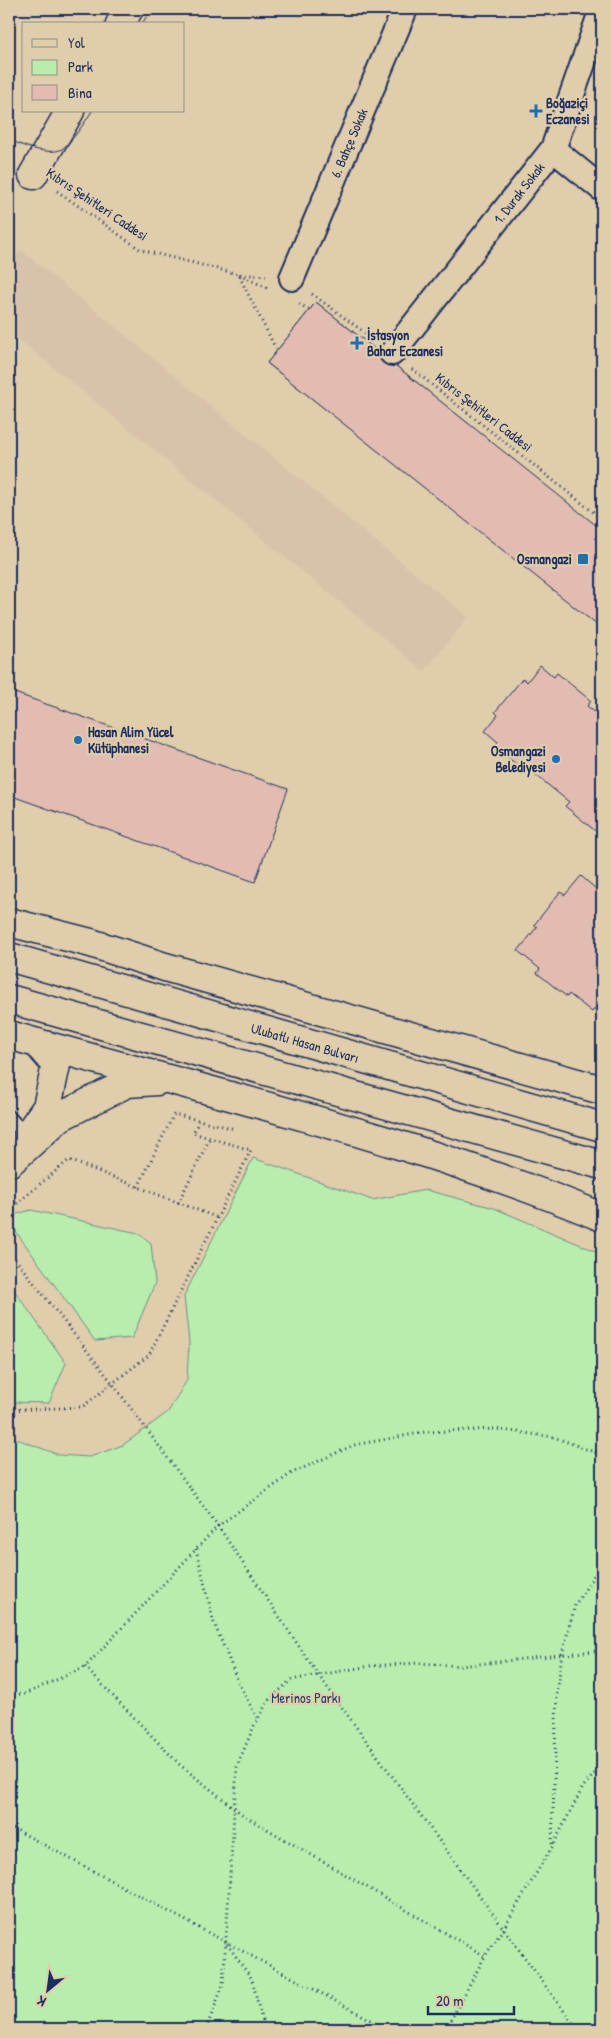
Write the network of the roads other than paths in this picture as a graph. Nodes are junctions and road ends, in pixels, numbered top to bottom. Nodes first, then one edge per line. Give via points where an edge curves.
1 (129, 9) edge
2 (405, 9) edge
3 (602, 9) edge
4 (121, 22) edge
5 (69, 112) edge
6 (553, 148) junction
7 (33, 175) road end
8 (602, 189) edge
9 (292, 278) road end
10 (392, 353) road end
11 (9, 922) edge
12 (9, 957) edge
13 (9, 999) edge
14 (9, 1035) edge
15 (37, 1043) junction
16 (171, 1080) junction
17 (602, 1090) edge
18 (18, 1127) edge
19 (602, 1127) edge
20 (9, 1163) edge
21 (602, 1165) edge
22 (602, 1217) edge

1 - 4 main road
2 - 9 street, 6. Bahçe Sokak
3 - 6 street, 1. Durak Sokak
5 - 7 main road
6 - 8 street
6 - 10 street, 1. Durak Sokak
11 - 17 main road
12 - 19 main road, Ulubatlı Hasan Bulvarı
13 - 21 main road
14 - 15 main road
15 - 16 main road
15 - 18 main road via 56,1065 47,1108
16 - 20 main road via 127,1083 60,1117
16 - 22 main road via 402,1146 538,1190
18 - 20 main road

